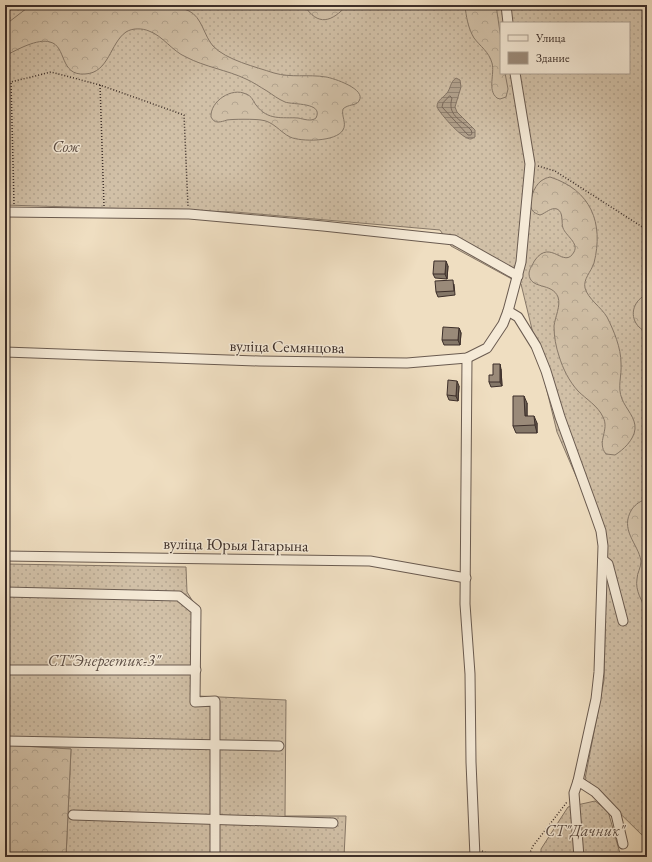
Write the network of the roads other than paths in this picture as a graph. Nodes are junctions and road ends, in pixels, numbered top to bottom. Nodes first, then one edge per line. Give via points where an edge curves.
1 (506, 5) edge
2 (508, 22) edge
3 (515, 74) edge
4 (10, 212) edge
5 (518, 276) junction
6 (508, 311) junction
7 (5, 352) edge
8 (467, 358) junction
9 (5, 556) edge
10 (603, 560) junction
11 (466, 578) junction
12 (5, 592) edge
13 (624, 621) dead end
14 (5, 670) edge
15 (196, 670) junction
16 (5, 741) edge
17 (215, 746) junction
18 (279, 746) dead end
19 (578, 781) junction
20 (73, 815) dead end
21 (215, 820) junction
22 (333, 823) dead end
23 (623, 844) dead end
24 (215, 857) edge
25 (475, 857) edge
26 (579, 857) edge

1 - 2 street
3 - 5 street, вуліца Семянцова via 530,164
4 - 5 street via 189,214 454,240
5 - 6 street, вуліца Семянцова
6 - 8 street, вуліца Семянцова via 488,348
6 - 10 street via 518,317 536,346 546,371 601,531
7 - 8 street, вуліца Семянцова via 259,361 407,363
8 - 11 street
9 - 11 street, вуліца Юрыя Гагарына via 370,561
10 - 13 street via 608,564
10 - 19 street via 596,700
11 - 25 street
12 - 15 street via 179,596 196,610
14 - 15 street
15 - 17 street via 195,702 215,701
16 - 17 street
17 - 18 street
17 - 21 street
19 - 23 street via 594,792 616,814
19 - 26 street via 574,793
20 - 21 street
21 - 22 street
21 - 24 street

